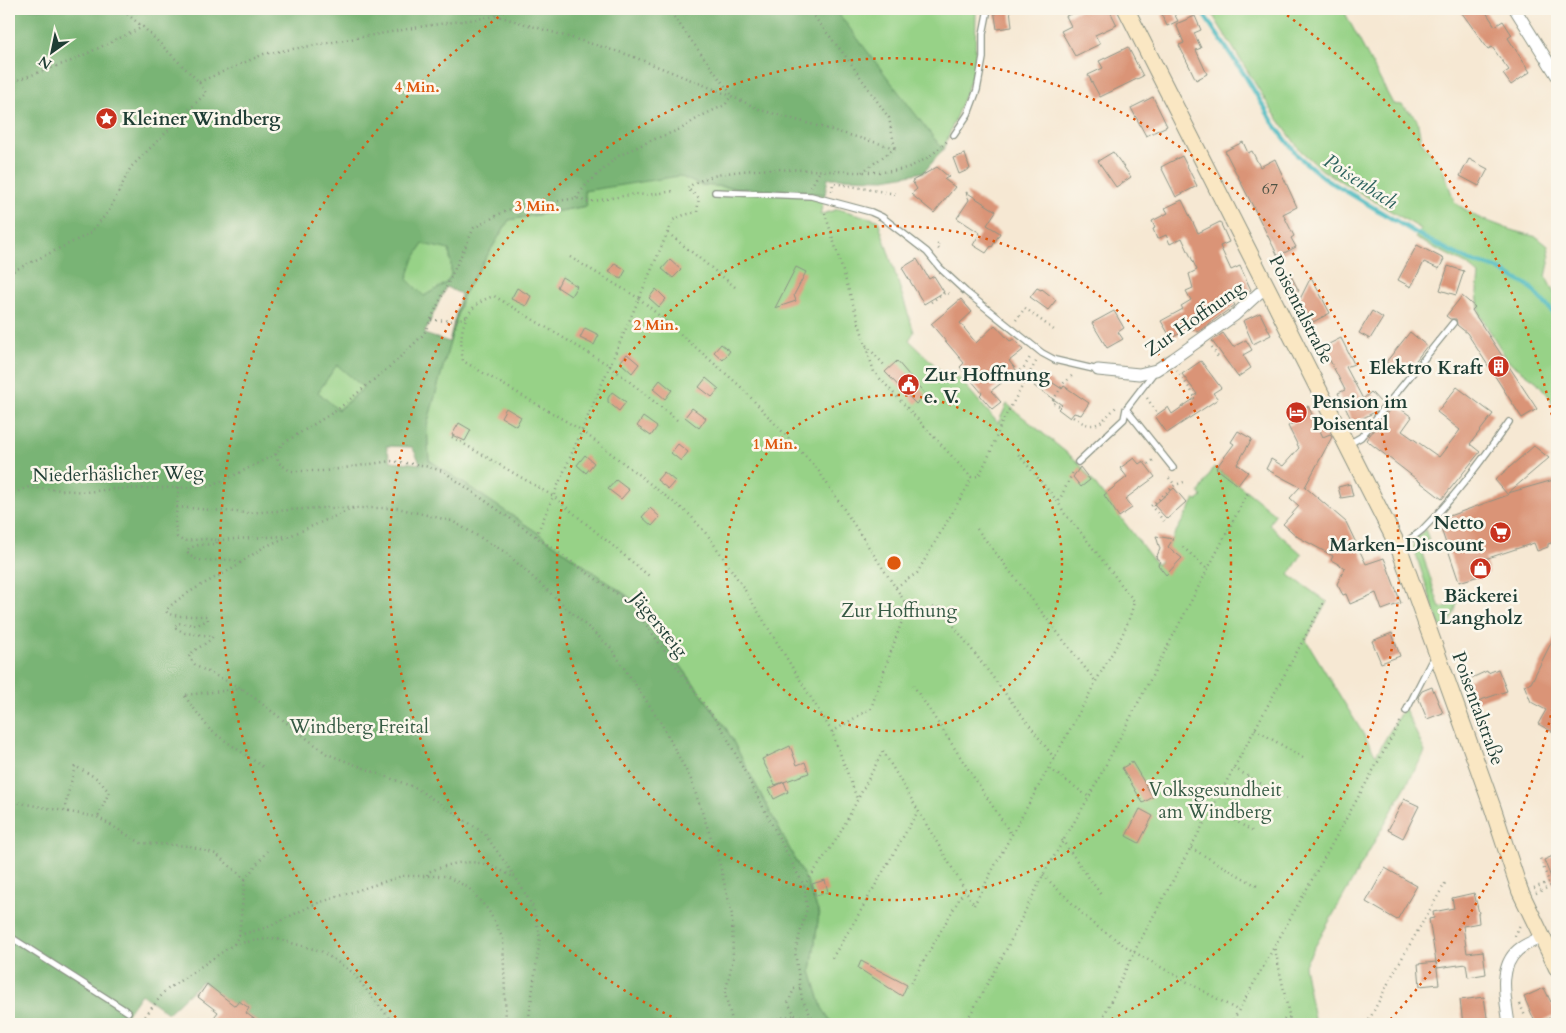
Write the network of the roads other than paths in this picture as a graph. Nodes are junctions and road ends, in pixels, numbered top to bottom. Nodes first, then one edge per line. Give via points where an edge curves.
1 (988, 9) edge
2 (1126, 9) edge
3 (1515, 9) edge
4 (1557, 76) edge
5 (954, 135) dead end
6 (715, 192) dead end
7 (1269, 288) junction
8 (1453, 323) dead end
9 (1098, 370) joint
10 (1156, 370) junction
11 (1126, 409) junction
12 (1509, 422) dead end
13 (1348, 445) junction
14 (1078, 462) road end
15 (1173, 468) dead end
16 (1399, 548) junction
17 (1440, 658) junction
18 (1406, 711) road end
19 (9, 936) edge
20 (1542, 937) junction
21 (1557, 968) edge
22 (128, 1012) dead end
23 (1509, 1024) edge

1 - 5 lane via 983,34 984,58 977,90 968,114
2 - 7 main road, Poisentalstraße
3 - 4 street
6 - 9 lane, Zur Hoffnung via 811,196 882,217 927,252 966,292 1042,353 1055,360
7 - 10 street, Zur Hoffnung
7 - 13 main road, Poisentalstraße
8 - 13 lane via 1361,437
9 - 10 street, Zur Hoffnung via 1139,374
10 - 11 lane
11 - 14 lane via 1124,418
11 - 15 lane
12 - 16 lane via 1449,500
13 - 16 main road, Poisentalstraße
16 - 17 main road, Poisentalstraße
17 - 18 lane via 1431,662
17 - 20 main road, Poisentalstraße via 1520,890
19 - 22 lane
20 - 21 main road, Poisentalstraße
20 - 23 street via 1512,955 1506,969

